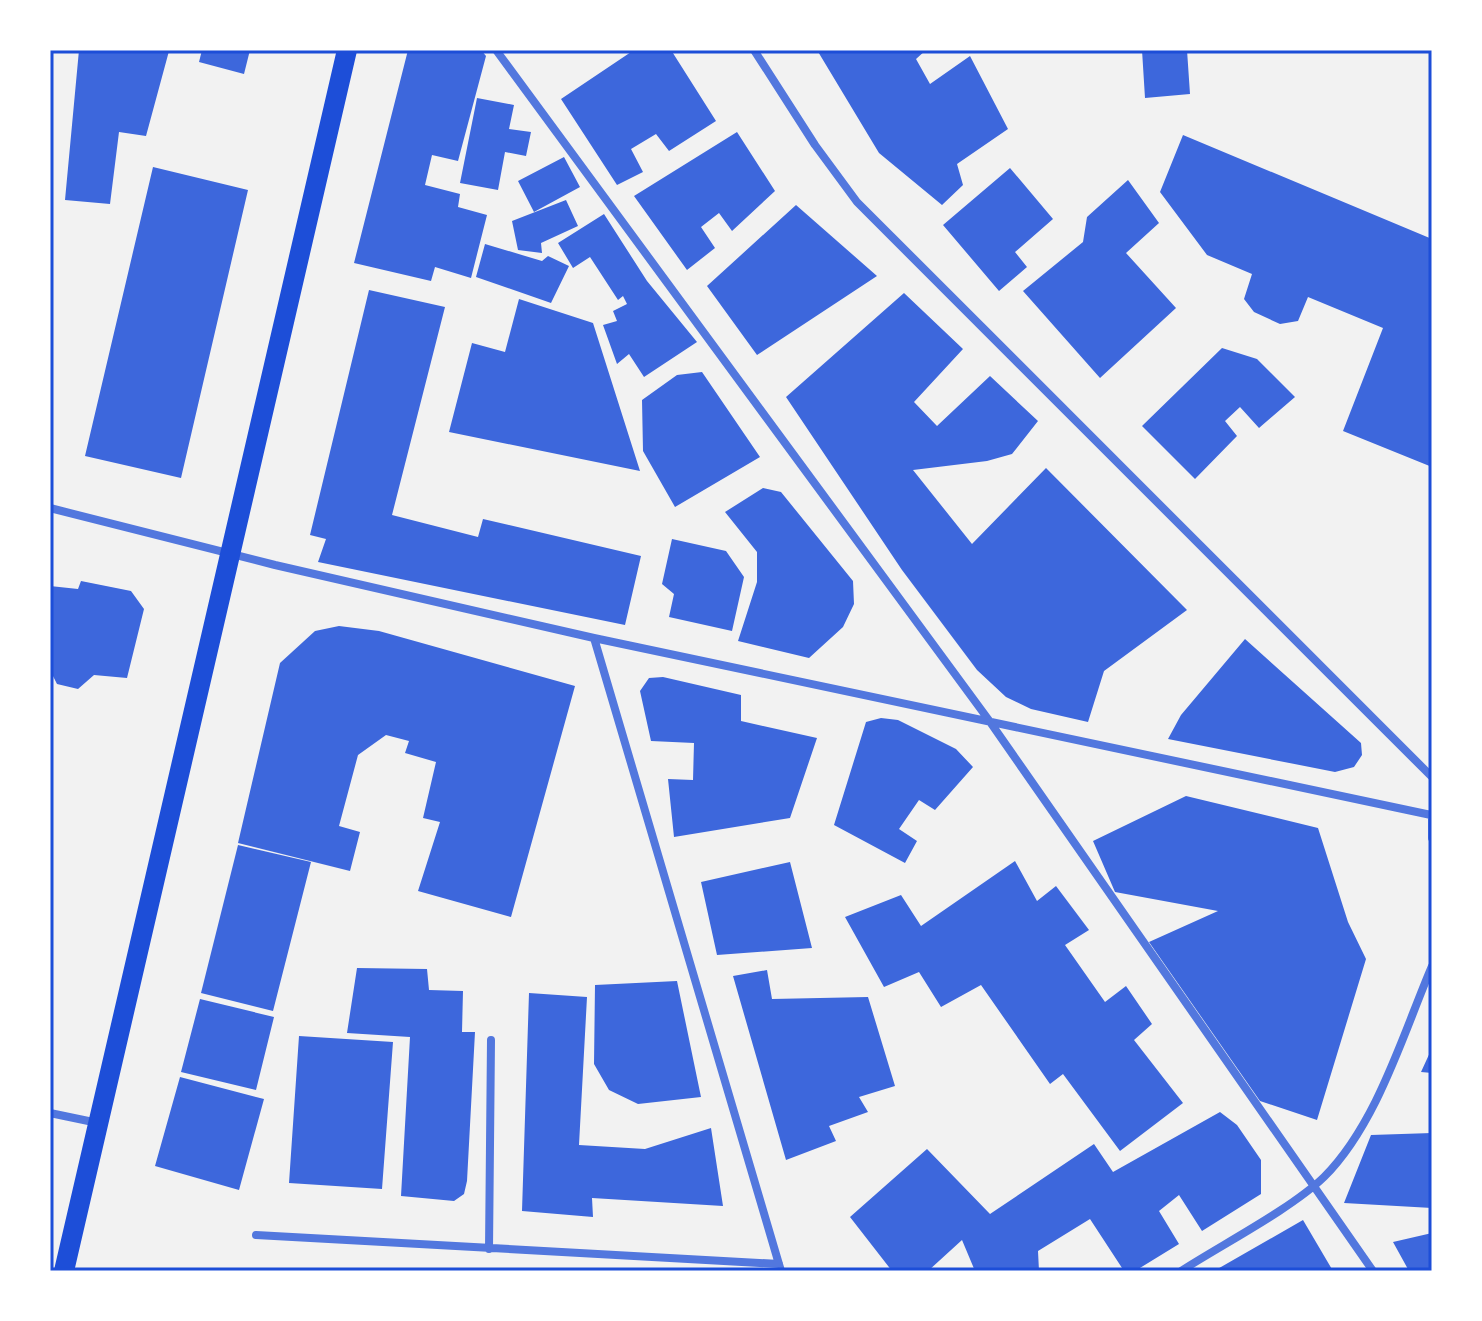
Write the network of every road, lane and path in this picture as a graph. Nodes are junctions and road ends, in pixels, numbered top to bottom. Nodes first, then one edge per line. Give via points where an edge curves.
1 (347, 50) edge
2 (496, 50) edge
3 (754, 50) edge
4 (50, 508) edge
5 (232, 554) junction
6 (594, 638) junction
7 (988, 719) junction
8 (1432, 777) edge
9 (1431, 814) edge
10 (1432, 838) edge
11 (1432, 966) edge
12 (491, 1040) dead end
13 (50, 1113) edge
14 (98, 1123) junction
15 (1314, 1186) junction
16 (256, 1235) dead end
17 (489, 1249) junction
18 (780, 1267) edge
19 (64, 1271) edge
20 (1181, 1271) edge
21 (1373, 1271) edge

1 - 5 main road
2 - 7 street
3 - 8 street via 857,202
4 - 5 street
5 - 6 street
5 - 14 main road
6 - 7 street
6 - 18 street
7 - 9 street
7 - 15 street
9 - 10 street
11 - 15 street via 1363,1126
12 - 17 street
13 - 14 street
14 - 19 main road
15 - 20 street
15 - 21 street
16 - 17 street
17 - 18 street

